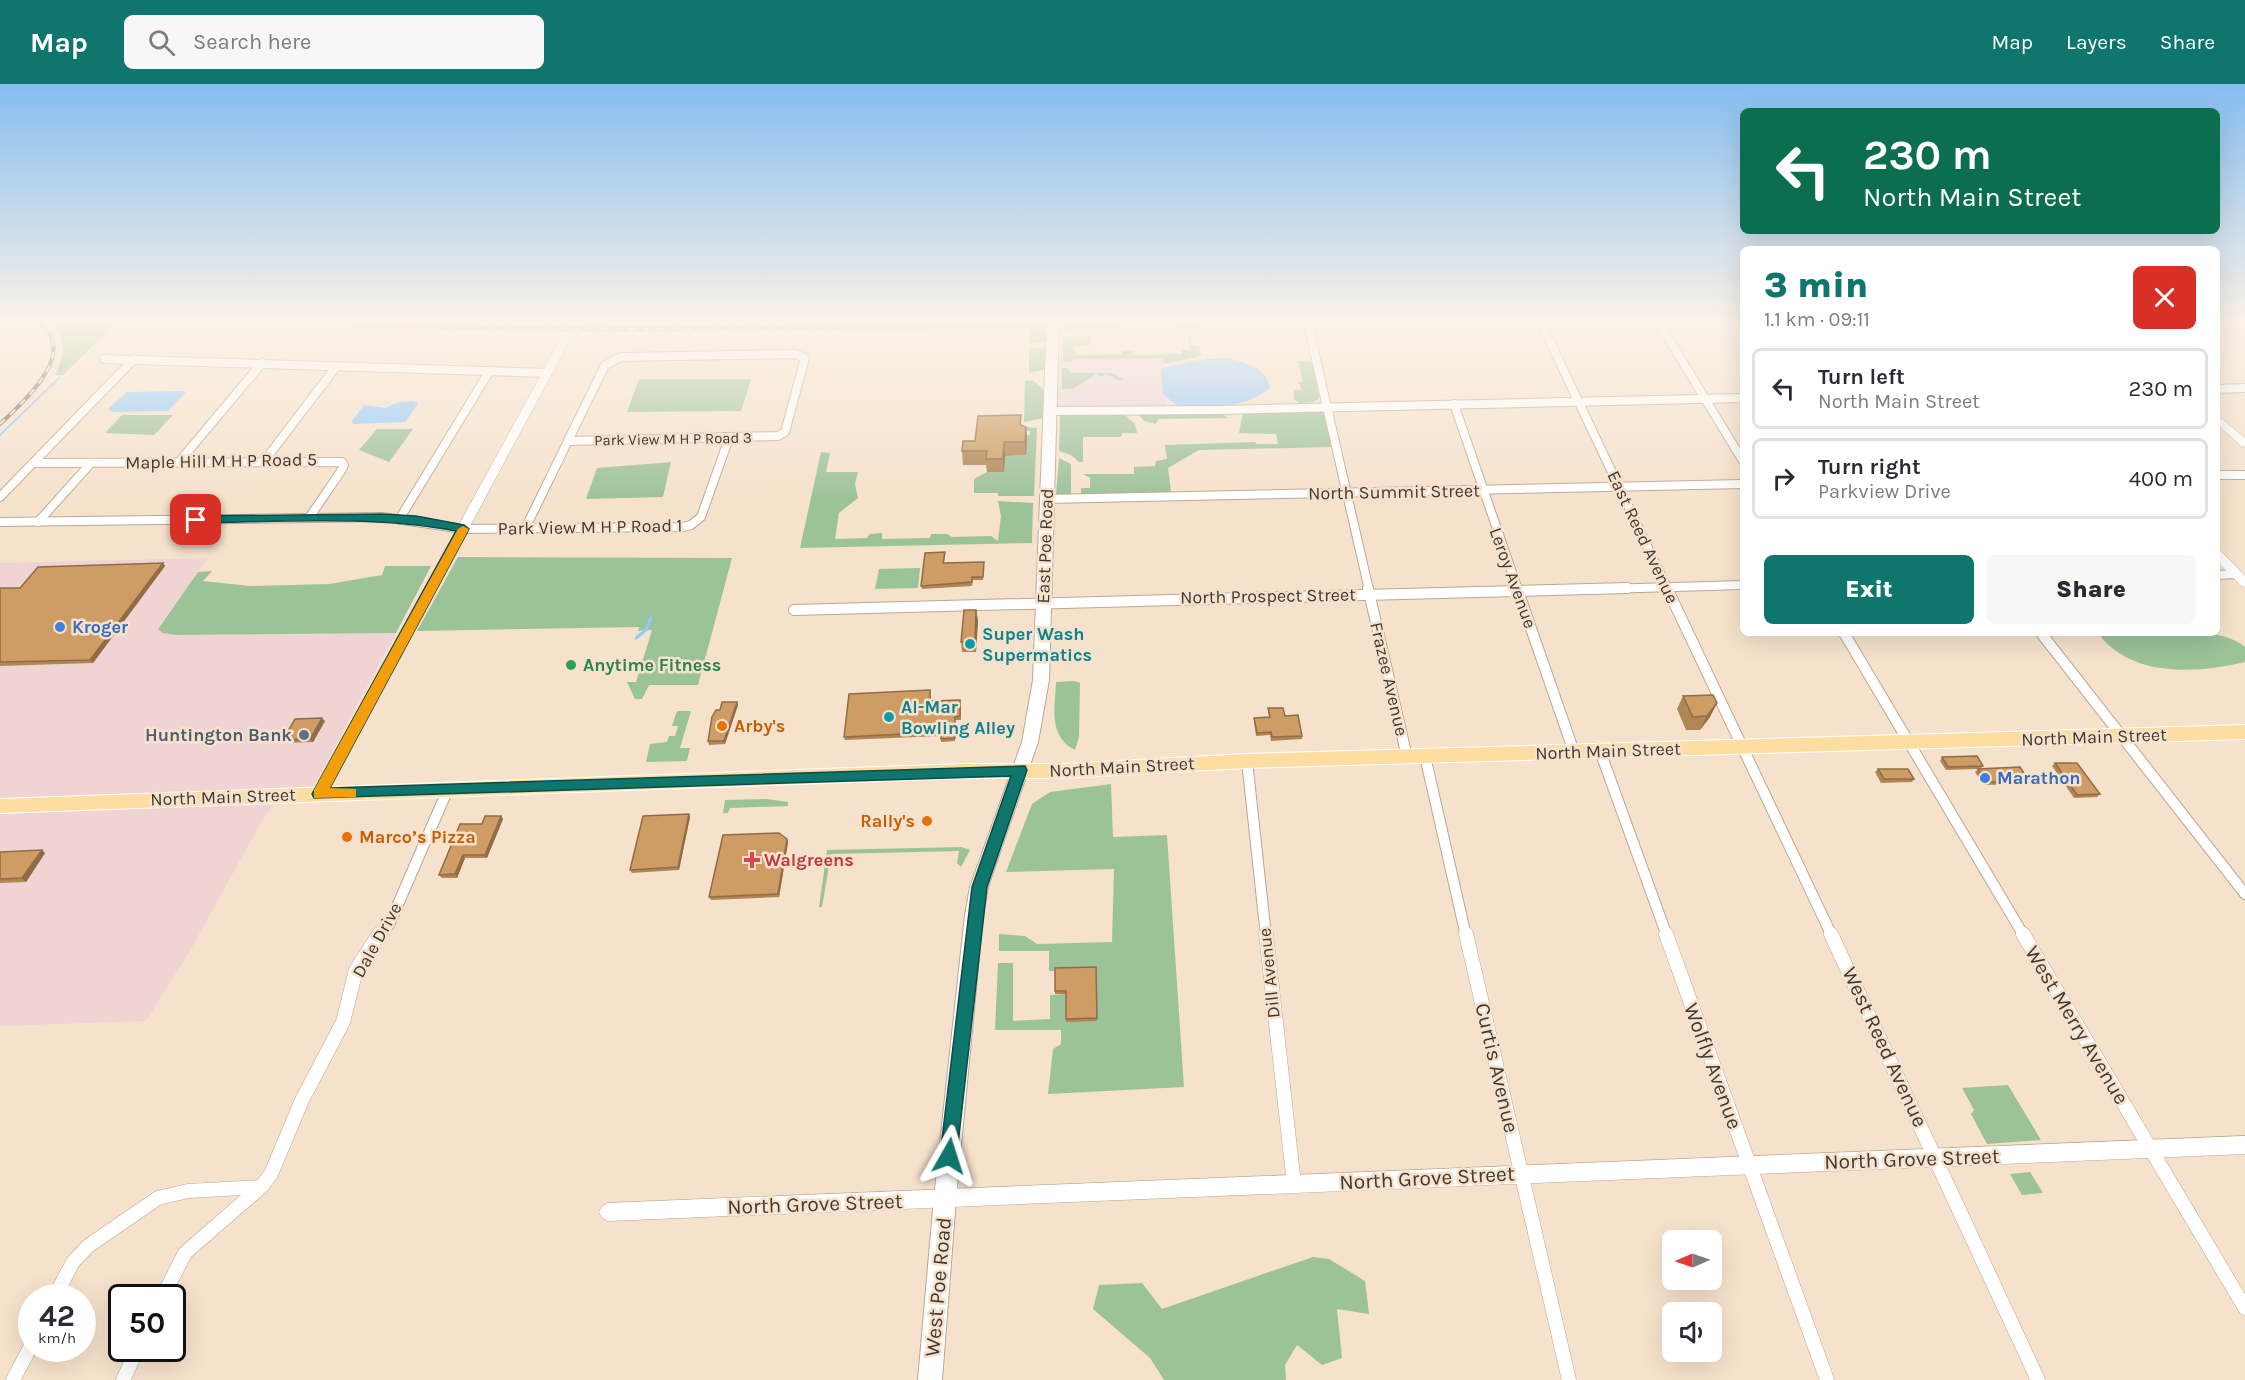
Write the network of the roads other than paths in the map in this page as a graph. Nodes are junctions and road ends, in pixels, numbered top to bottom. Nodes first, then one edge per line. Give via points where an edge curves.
1 (113, 380) edge
2 (247, 380) edge
3 (326, 380) edge
4 (484, 380) edge
5 (543, 380) edge
6 (597, 380) edge
7 (800, 380) edge
8 (1051, 380) edge
9 (1322, 380) edge
10 (1569, 380) edge
11 (1694, 380) edge
12 (2245, 388) edge
13 (2220, 389) edge
14 (1740, 398) edge
15 (1705, 399) junction
16 (1579, 401) junction
17 (1454, 404) junction
18 (1328, 406) junction
19 (1050, 411) junction
20 (2220, 421) edge
21 (729, 438) junction
22 (568, 441) junction
23 (2245, 444) edge
24 (1740, 456) edge
25 (265, 460) junction
26 (179, 462) junction
27 (33, 463) junction
28 (91, 463) junction
29 (2220, 475) edge
30 (2245, 475) edge
31 (1740, 484) edge
32 (1620, 487) junction
33 (1482, 490) junction
34 (1348, 493) junction
35 (0, 497) edge
36 (1046, 499) junction
37 (309, 518) junction
38 (400, 518) junction
39 (0, 522) edge
40 (38, 522) junction
41 (525, 528) junction
42 (464, 529) junction
43 (2220, 557) edge
44 (2220, 575) edge
45 (2242, 577) edge
46 (1740, 585) edge
47 (1665, 587) junction
48 (1517, 591) junction
49 (1370, 594) junction
50 (1043, 602) junction
51 (794, 610) dead end
52 (1846, 636) edge
53 (2043, 636) edge
54 (2245, 732) edge
55 (2121, 736) junction
56 (1909, 742) junction
57 (1744, 748) junction
58 (1600, 751) junction
59 (1574, 752) junction
60 (1416, 756) junction
61 (1247, 761) junction
62 (1020, 770) junction
63 (448, 789) junction
64 (320, 794) junction
65 (0, 806) edge
66 (2245, 894) edge
67 (2245, 1145) edge
68 (2152, 1149) junction
69 (1937, 1158) junction
70 (1749, 1165) junction
71 (1521, 1174) junction
72 (1294, 1184) junction
73 (261, 1187) junction
74 (945, 1198) junction
75 (608, 1212) dead end
76 (61, 1284) edge
77 (169, 1284) edge
78 (2245, 1308) edge
79 (22, 1362) edge
80 (131, 1362) edge
81 (13, 1380) edge
82 (123, 1380) edge
83 (930, 1380) edge
84 (1569, 1380) edge
85 (1827, 1380) edge
86 (2038, 1380) edge

1 - 27 street
2 - 26 street
3 - 25 street
4 - 38 street
5 - 42 street
6 - 22 street, Park View M H P Road 3
7 - 21 street, Park View M H P Road 3 via 785,432 778,436
8 - 19 main road, East Poe Road
9 - 18 street, Frazee Avenue
10 - 16 street, East Reed Avenue
11 - 15 street
12 - 13 street
14 - 15 street
15 - 16 street
15 - 24 street
16 - 17 street
16 - 32 street, East Reed Avenue
17 - 18 street
17 - 33 street, Leroy Avenue
18 - 19 street
18 - 34 street, Frazee Avenue
19 - 36 main road, East Poe Road
20 - 23 street
21 - 22 street, Park View M H P Road 3
21 - 41 street, Park View M H P Road 1 via 701,517 691,525
22 - 41 street
25 - 26 street, Maple Hill M H P Road 5
25 - 37 street, Maple Hill M H P Road 5 via 342,462 341,471
26 - 28 street, Maple Hill M H P Road 5
27 - 28 street, Maple Hill M H P Road 5
27 - 35 street
28 - 40 street
29 - 30 street
31 - 32 street, North Summit Street
32 - 33 street, North Summit Street
32 - 47 street, East Reed Avenue
33 - 34 street, North Summit Street
33 - 48 street, Leroy Avenue
34 - 36 street, North Summit Street
34 - 49 street, Frazee Avenue
36 - 50 main road, East Poe Road
37 - 38 street, Park View M H P Road 1
37 - 40 street, Park View M H P Road 1
38 - 42 street, Park View M H P Road 1
39 - 40 street, Park View M H P Road 1
41 - 42 street, Park View M H P Road 1
42 - 64 street
43 - 45 street
44 - 45 street
46 - 47 street, North Prospect Street
47 - 48 street, North Prospect Street
47 - 57 street, East Reed Avenue
48 - 49 street, North Prospect Street
48 - 59 street, Leroy Avenue
49 - 50 street, North Prospect Street
49 - 60 street, Frazee Avenue
50 - 51 street, North Prospect Street
50 - 62 main road, East Poe Road via 1041,680 1030,742
52 - 56 street, West Merry Avenue
53 - 55 street
54 - 55 main road, North Main Street
55 - 56 main road, North Main Street
55 - 66 street
56 - 57 main road, North Main Street
56 - 68 street, West Merry Avenue
57 - 58 main road, North Main Street
57 - 69 street, West Reed Avenue
58 - 59 main road, North Main Street
58 - 70 street, Wolfly Avenue
59 - 60 main road, North Main Street
60 - 61 main road, North Main Street
60 - 71 street, Curtis Avenue
61 - 62 main road, North Main Street
61 - 72 street, Dill Avenue
62 - 63 main road, North Main Street
62 - 74 main road, West Poe Road via 979,887 974,915
63 - 64 main road, North Main Street
63 - 73 street, Dale Drive via 389,925 374,939 356,970 343,1022 302,1100 271,1174
64 - 65 main road, North Main Street
67 - 68 street, North Grove Street
68 - 69 street, North Grove Street
68 - 78 street, West Merry Avenue
69 - 70 street, North Grove Street
69 - 86 street, West Reed Avenue
70 - 71 street, North Grove Street
70 - 85 street, Wolfly Avenue
71 - 72 street, North Grove Street
71 - 84 street, Curtis Avenue
72 - 74 street, North Grove Street
73 - 76 street via 188,1191 158,1198 88,1246 73,1262
73 - 77 street, Dale Drive via 185,1253
74 - 75 street, North Grove Street
74 - 83 main road, West Poe Road
79 - 81 street
80 - 82 street

